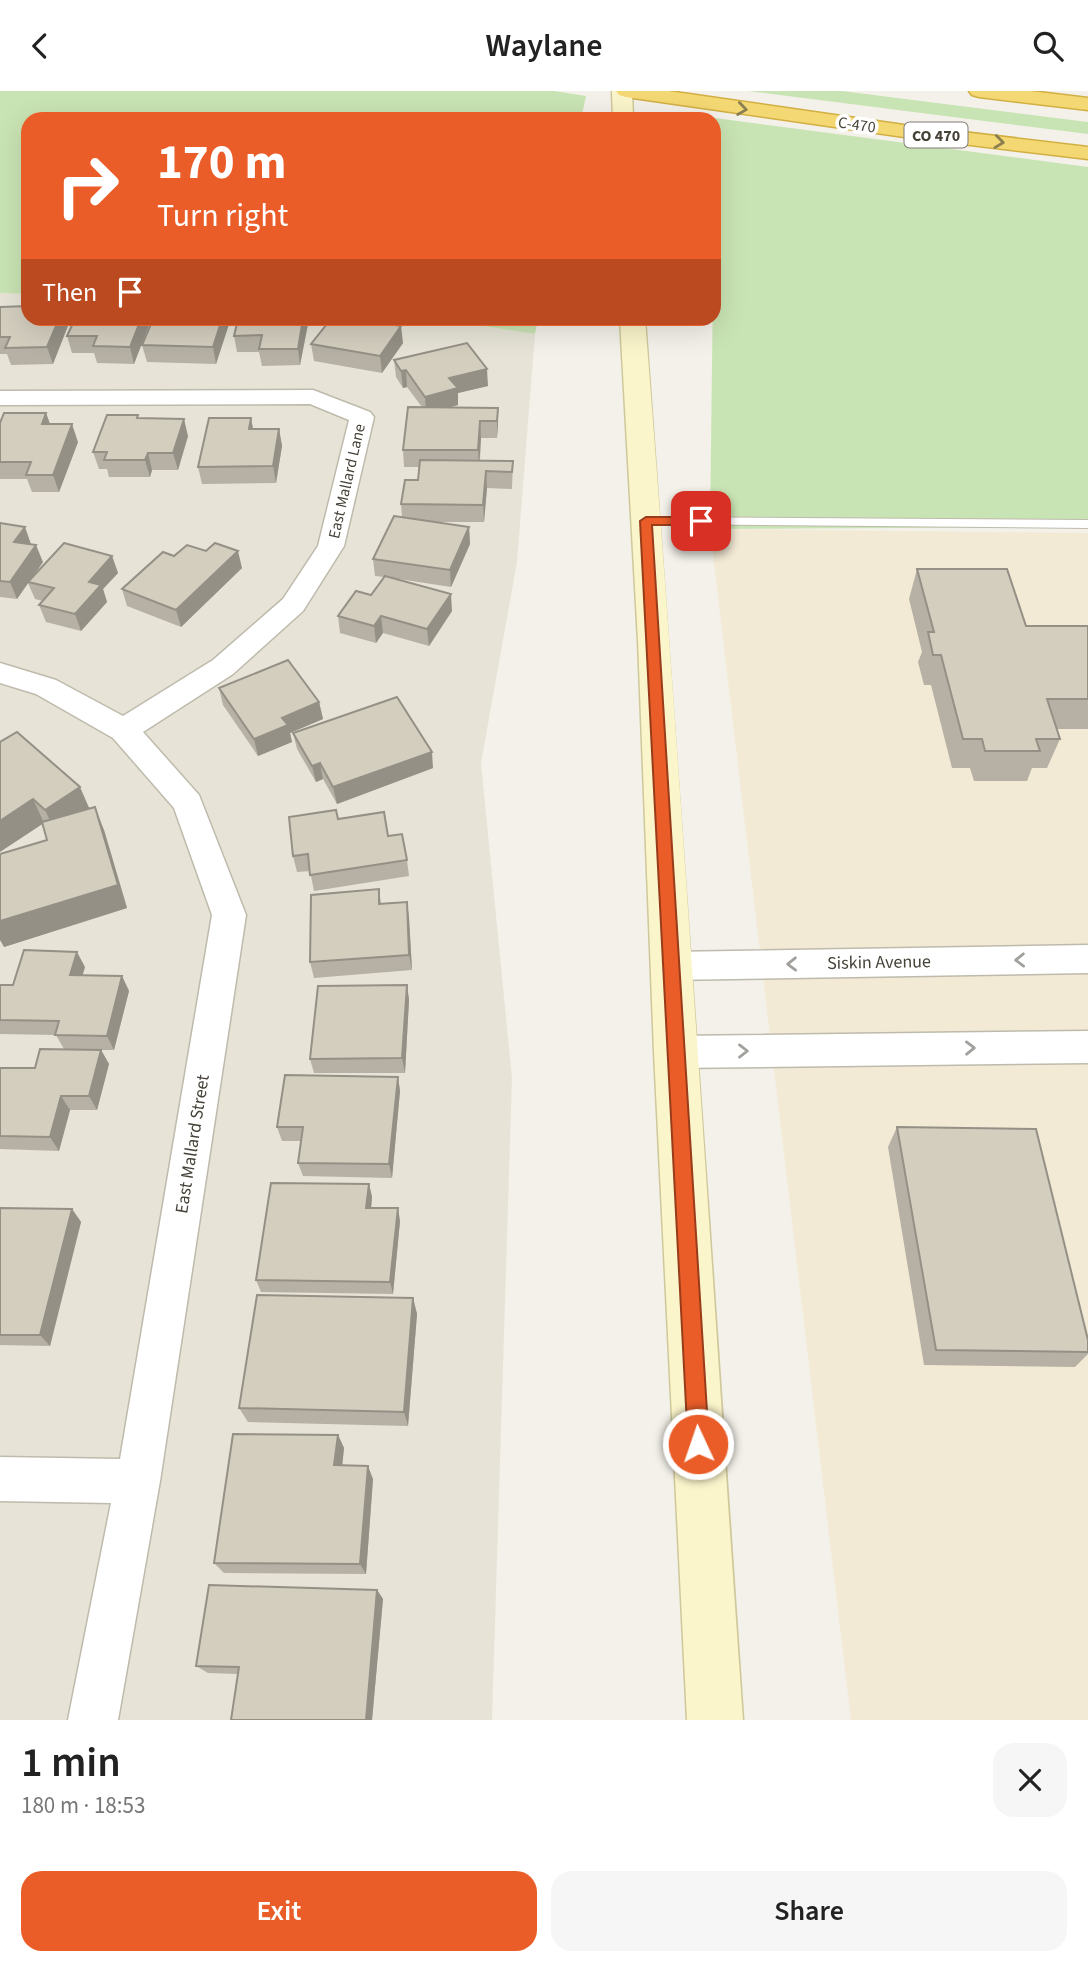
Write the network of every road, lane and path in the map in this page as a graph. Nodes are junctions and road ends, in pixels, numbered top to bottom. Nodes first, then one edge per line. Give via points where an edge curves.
1 (624, 91) edge
2 (979, 91) edge
3 (1088, 104) edge
4 (623, 112) edge
5 (1088, 153) edge
6 (632, 326) edge
7 (0, 398) edge
8 (646, 521) junction
9 (1088, 524) edge
10 (0, 673) edge
11 (124, 730) junction
12 (1088, 958) edge
13 (670, 966) junction
14 (1088, 1047) edge
15 (675, 1052) junction
16 (0, 1479) edge
17 (138, 1481) junction
18 (93, 1720) edge
19 (715, 1720) edge

1 - 4 main road
1 -> 5 highway, C-470 / CO 470
2 - 3 highway
6 - 8 main road
7 - 11 street, East Mallard Lane via 313,397 362,417 331,546 293,605 223,667
8 - 9 lane
8 - 13 main road
10 - 11 street, East Mallard Street via 46,687
11 - 17 street, East Mallard Street via 188,803 229,915
12 -> 13 street, Siskin Avenue
13 - 15 main road
15 -> 14 street
15 - 19 main road
16 - 17 street
17 - 18 street, East Mallard Street

